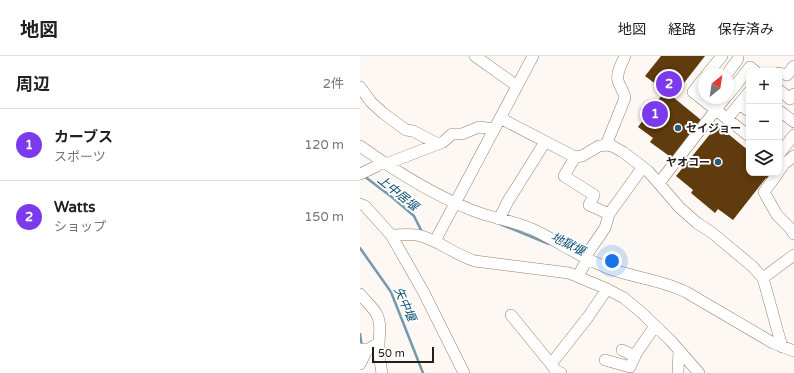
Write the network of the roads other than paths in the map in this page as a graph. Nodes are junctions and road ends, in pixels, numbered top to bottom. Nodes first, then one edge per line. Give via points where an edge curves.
1 (475, 56) edge
2 (533, 56) edge
3 (625, 56) edge
4 (722, 56) edge
5 (737, 58) edge
6 (794, 66) edge
7 (713, 68) edge
8 (731, 68) edge
9 (751, 68) edge
10 (782, 74) edge
11 (746, 76) edge
12 (517, 86) junction
13 (698, 86) edge
14 (360, 87) edge
15 (734, 88) edge
16 (782, 91) edge
17 (698, 95) edge
18 (746, 96) edge
19 (792, 96) edge
20 (710, 104) edge
21 (720, 104) edge
22 (739, 104) junction
23 (746, 109) edge
24 (782, 109) edge
25 (716, 110) junction
26 (782, 113) edge
27 (500, 118) junction
28 (727, 119) junction
29 (794, 122) edge
30 (494, 129) junction
31 (746, 134) edge
32 (791, 139) edge
33 (545, 142) junction
34 (438, 144) junction
35 (606, 145) junction
36 (360, 146) edge
37 (782, 150) edge
38 (794, 156) edge
39 (575, 157) junction
40 (383, 162) junction
41 (782, 167) edge
42 (643, 168) junction
43 (360, 174) edge
44 (775, 176) edge
45 (659, 183) junction
46 (454, 203) junction
47 (360, 204) edge
48 (609, 214) junction
49 (499, 219) junction
50 (794, 234) edge
51 (391, 235) junction
52 (435, 241) junction
53 (794, 255) edge
54 (586, 257) junction
55 (578, 276) junction
56 (763, 278) junction
57 (607, 289) junction
58 (360, 294) edge
59 (510, 315) dead end
60 (655, 326) junction
61 (379, 343) junction
62 (782, 347) junction
63 (364, 350) edge
64 (622, 350) dead end
65 (679, 350) junction
66 (794, 351) edge
67 (635, 356) junction
68 (605, 360) dead end
69 (360, 364) edge
70 (551, 364) junction
71 (382, 373) edge
72 (464, 373) edge
73 (560, 373) edge
74 (678, 373) edge
75 (699, 373) edge

1 - 12 street
2 - 12 street
3 - 35 street via 617,76 626,98
4 - 7 street
5 - 8 street
5 - 9 street
6 - 10 street via 787,76
11 - 15 street
12 - 27 street
13 - 17 street via 693,92
14 - 34 street via 371,102 406,130
16 - 19 street
18 - 22 street
19 - 24 street
20 - 25 street
21 - 25 street
22 - 23 street
22 - 28 street
25 - 28 street
25 - 45 street
26 - 29 street
27 - 30 street
27 - 33 street
28 - 31 street
30 - 34 street via 479,127 462,134 452,134
30 - 46 street
32 - 37 street
33 - 39 street
33 - 49 street
34 - 40 street
35 - 39 street
35 - 42 street via 623,152
36 - 40 street
38 - 41 street
39 - 48 street via 564,176 594,196 589,205
40 - 43 street
40 - 46 street
42 - 45 street
42 - 48 street
44 - 50 street via 764,192
45 - 56 street via 679,207 752,266
46 - 49 street
46 - 52 street
47 - 51 street via 365,206
48 - 54 street via 605,228
49 - 54 street via 531,229
51 - 52 street via 416,235
51 - 72 street via 423,291
52 - 55 street via 475,261
53 - 56 street
54 - 55 street
54 - 62 street via 610,269 672,285
55 - 57 street
56 - 62 street
57 - 60 street via 630,302
57 - 70 street
58 - 61 street via 377,315 380,326
59 - 70 street
60 - 65 street
60 - 67 street
61 - 63 street
61 - 71 street
62 - 66 street
63 - 69 street
64 - 67 street
65 - 74 street
65 - 75 street
67 - 68 street via 630,367
70 - 73 street

